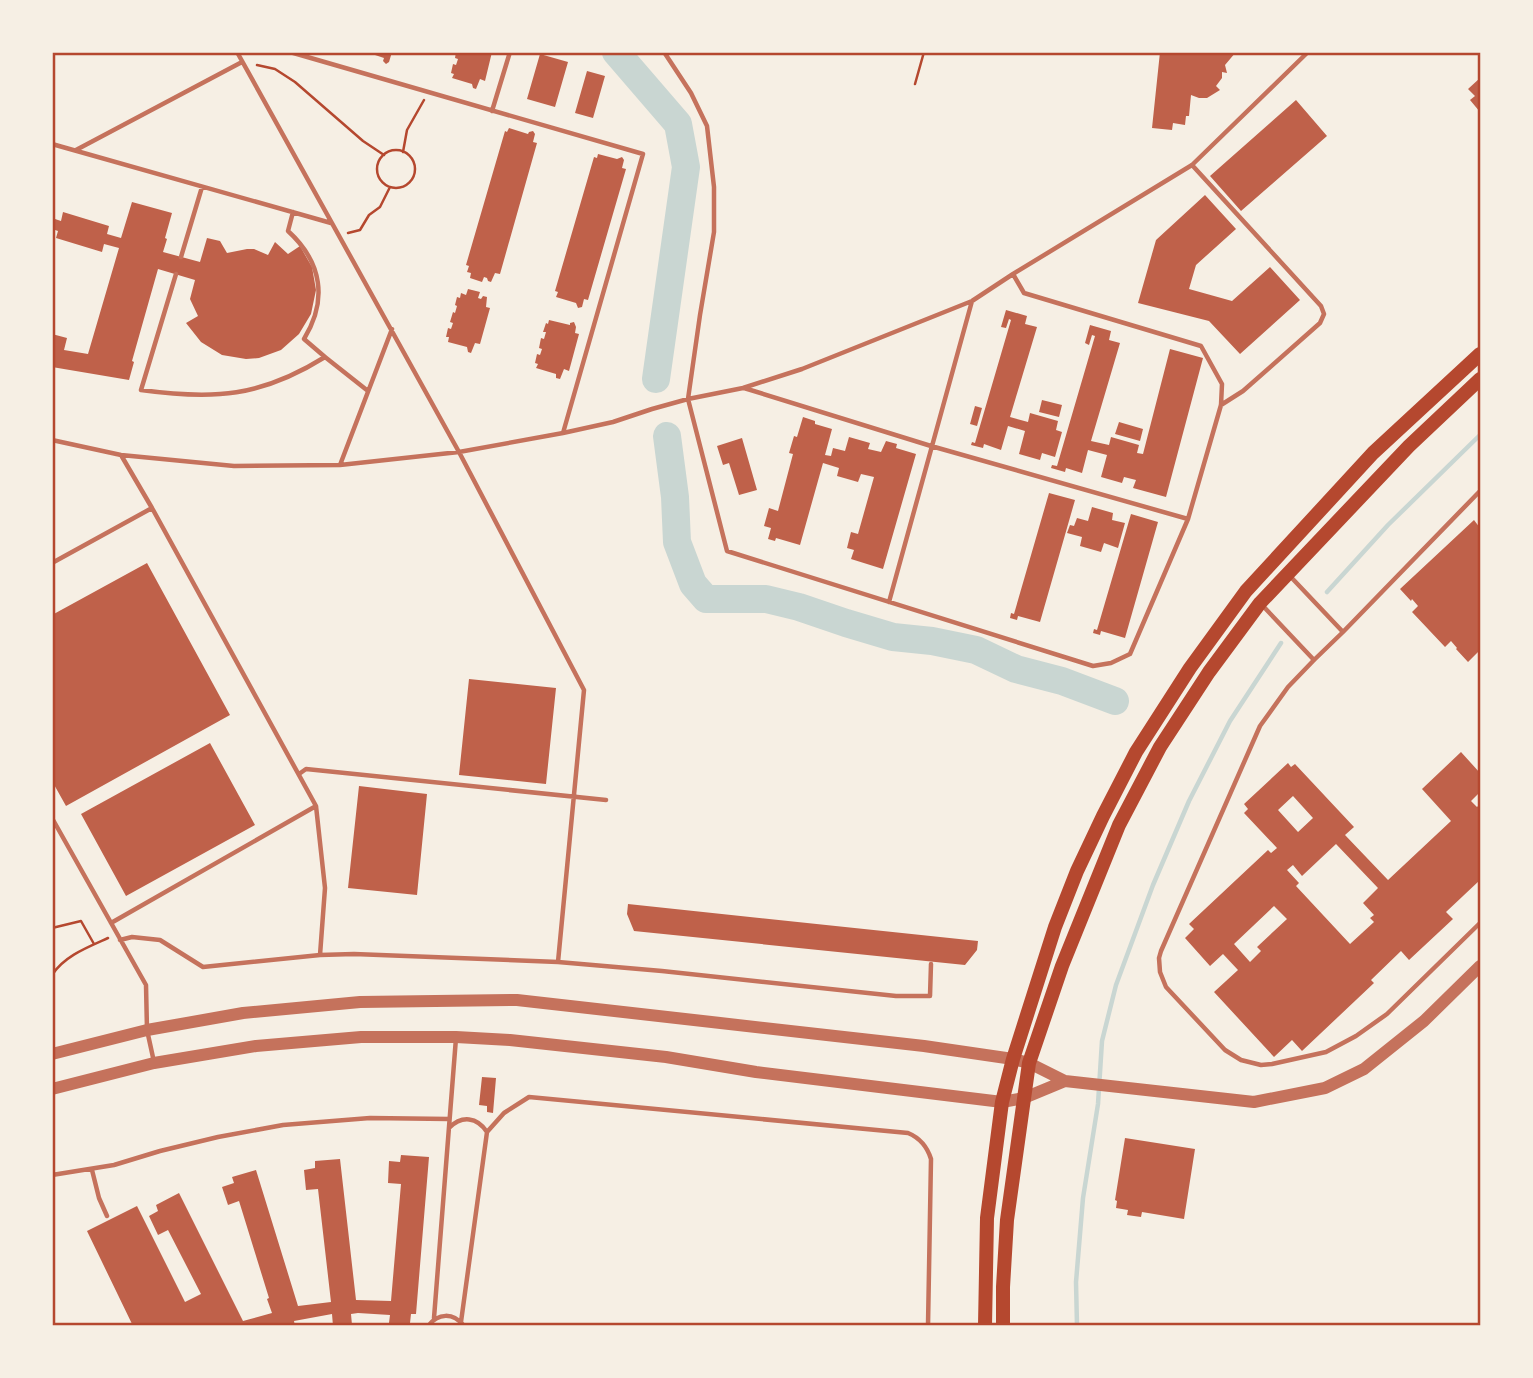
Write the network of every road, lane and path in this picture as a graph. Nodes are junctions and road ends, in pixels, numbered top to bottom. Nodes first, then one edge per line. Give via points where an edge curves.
1 (237, 52) edge
2 (290, 52) edge
3 (510, 52) edge
4 (664, 52) edge
5 (924, 52) edge
6 (1308, 52) edge
7 (242, 62) junction
8 (915, 84) dead end
9 (428, 92) junction
10 (492, 111) junction
11 (52, 144) edge
12 (75, 151) junction
13 (403, 152) junction
14 (384, 155) junction
15 (1192, 165) junction
16 (202, 187) junction
17 (390, 187) junction
18 (293, 212) junction
19 (331, 223) junction
20 (338, 235) junction
21 (181, 257) dead end
22 (176, 274) dead end
23 (1013, 274) junction
24 (972, 301) junction
25 (392, 329) junction
26 (1480, 354) edge
27 (325, 357) junction
28 (1480, 379) edge
29 (743, 388) junction
30 (368, 391) junction
31 (688, 399) junction
32 (1221, 405) junction
33 (563, 433) junction
34 (52, 440) edge
35 (931, 446) junction
36 (459, 452) junction
37 (121, 456) junction
38 (340, 465) junction
39 (1480, 491) edge
40 (152, 508) junction
41 (1188, 519) junction
42 (52, 563) edge
43 (1287, 574) junction
44 (889, 602) junction
45 (1260, 603) junction
46 (1343, 632) junction
47 (1314, 660) junction
48 (299, 774) junction
49 (574, 796) junction
50 (606, 800) dead end
51 (316, 806) junction
52 (52, 818) edge
53 (111, 923) junction
54 (1480, 923) edge
55 (52, 928) edge
56 (117, 933) junction
57 (120, 940) junction
58 (94, 944) junction
59 (320, 955) junction
60 (558, 962) junction
61 (931, 964) dead end
62 (1480, 966) edge
63 (52, 975) edge
64 (147, 1030) junction
65 (456, 1037) junction
66 (52, 1054) edge
67 (1013, 1059) junction
68 (154, 1063) junction
69 (1029, 1063) junction
70 (1065, 1081) junction
71 (52, 1089) edge
72 (1024, 1098) junction
73 (1002, 1102) junction
74 (449, 1119) junction
75 (448, 1130) junction
76 (486, 1132) junction
77 (92, 1170) junction
78 (52, 1175) edge
79 (107, 1216) dead end
80 (434, 1318) junction
81 (462, 1324) edge
82 (428, 1325) edge
83 (928, 1325) edge
84 (985, 1325) edge
85 (1003, 1325) edge

1 - 7 lane
2 - 9 lane
3 - 10 lane
4 - 31 lane via 707,126 714,187 714,232
5 - 8 path
6 - 15 lane
7 - 12 lane
7 - 14 path via 275,69 295,82
7 - 19 lane
9 - 10 lane
9 - 13 path via 407,130
10 - 33 lane via 643,154
11 - 12 lane
12 - 16 lane
13 - 14 path
13 - 17 path via 413,160 413,178 403,187
14 - 17 path via 378,173
15 - 23 lane
15 - 32 lane via 1324,314 1320,323
16 - 18 lane
16 - 21 lane
17 - 20 path via 360,230
18 - 19 lane
18 - 27 lane via 288,231 305,249 318,284 318,307 304,339
19 - 20 lane
20 - 25 lane
22 - 27 lane via 141,390 184,396 243,392 286,378
23 - 24 lane
23 - 32 lane via 1024,293 1201,346 1222,384
24 - 29 lane
24 - 35 lane
25 - 30 lane
25 - 36 lane
26 - 67 main road via 1354,473 1246,591 1190,668 1136,752 1077,871
27 - 30 lane
28 - 43 main road
29 - 31 lane
29 - 35 lane
30 - 38 lane
31 - 33 lane
31 - 44 lane via 727,551
32 - 41 lane
33 - 36 lane
34 - 37 lane
35 - 41 lane
35 - 44 lane
36 - 38 lane
36 - 49 lane via 584,690
37 - 38 lane via 234,466
37 - 40 lane
39 - 46 lane
40 - 42 lane
40 - 48 lane
41 - 44 lane via 1130,654 1111,663 1093,666
43 - 45 main road
43 - 46 lane
45 - 47 lane
45 - 69 main road via 1160,747 1119,825
46 - 47 lane
47 - 54 lane via 1259,726 1161,951 1160,972 1166,987 1233,1056 1272,1064 1326,1052 1356,1036 1387,1014
48 - 49 lane via 306,769
48 - 51 lane
49 - 50 lane
49 - 60 lane
51 - 53 lane
51 - 59 lane via 325,888
52 - 53 lane
53 - 56 lane
55 - 58 path via 81,921
56 - 57 lane
56 - 58 path
57 - 59 lane via 160,940 203,967
57 - 64 lane via 146,985
58 - 63 path via 74,954
59 - 60 lane
60 - 61 lane via 896,996 930,996
62 - 70 street via 1424,1021 1364,1069 1325,1088 1254,1102
64 - 66 street
64 - 67 street via 243,1013 360,1002 517,1000
64 - 68 lane
65 - 68 street via 361,1037 256,1046
65 - 73 street via 666,1057
65 - 74 lane
67 - 69 street
67 - 73 main road
68 - 71 street
69 - 70 street
69 - 72 main road
70 - 72 street
72 - 73 street
72 - 85 main road via 1007,1220
73 - 84 main road via 987,1218
74 - 75 lane
74 - 77 lane via 370,1118 283,1125
75 - 76 lane via 458,1121 470,1119
75 - 80 lane
76 - 81 lane
76 - 83 lane via 529,1097 908,1133 923,1143 931,1159
77 - 78 lane
77 - 79 lane
80 - 81 lane via 448,1315
80 - 82 lane

